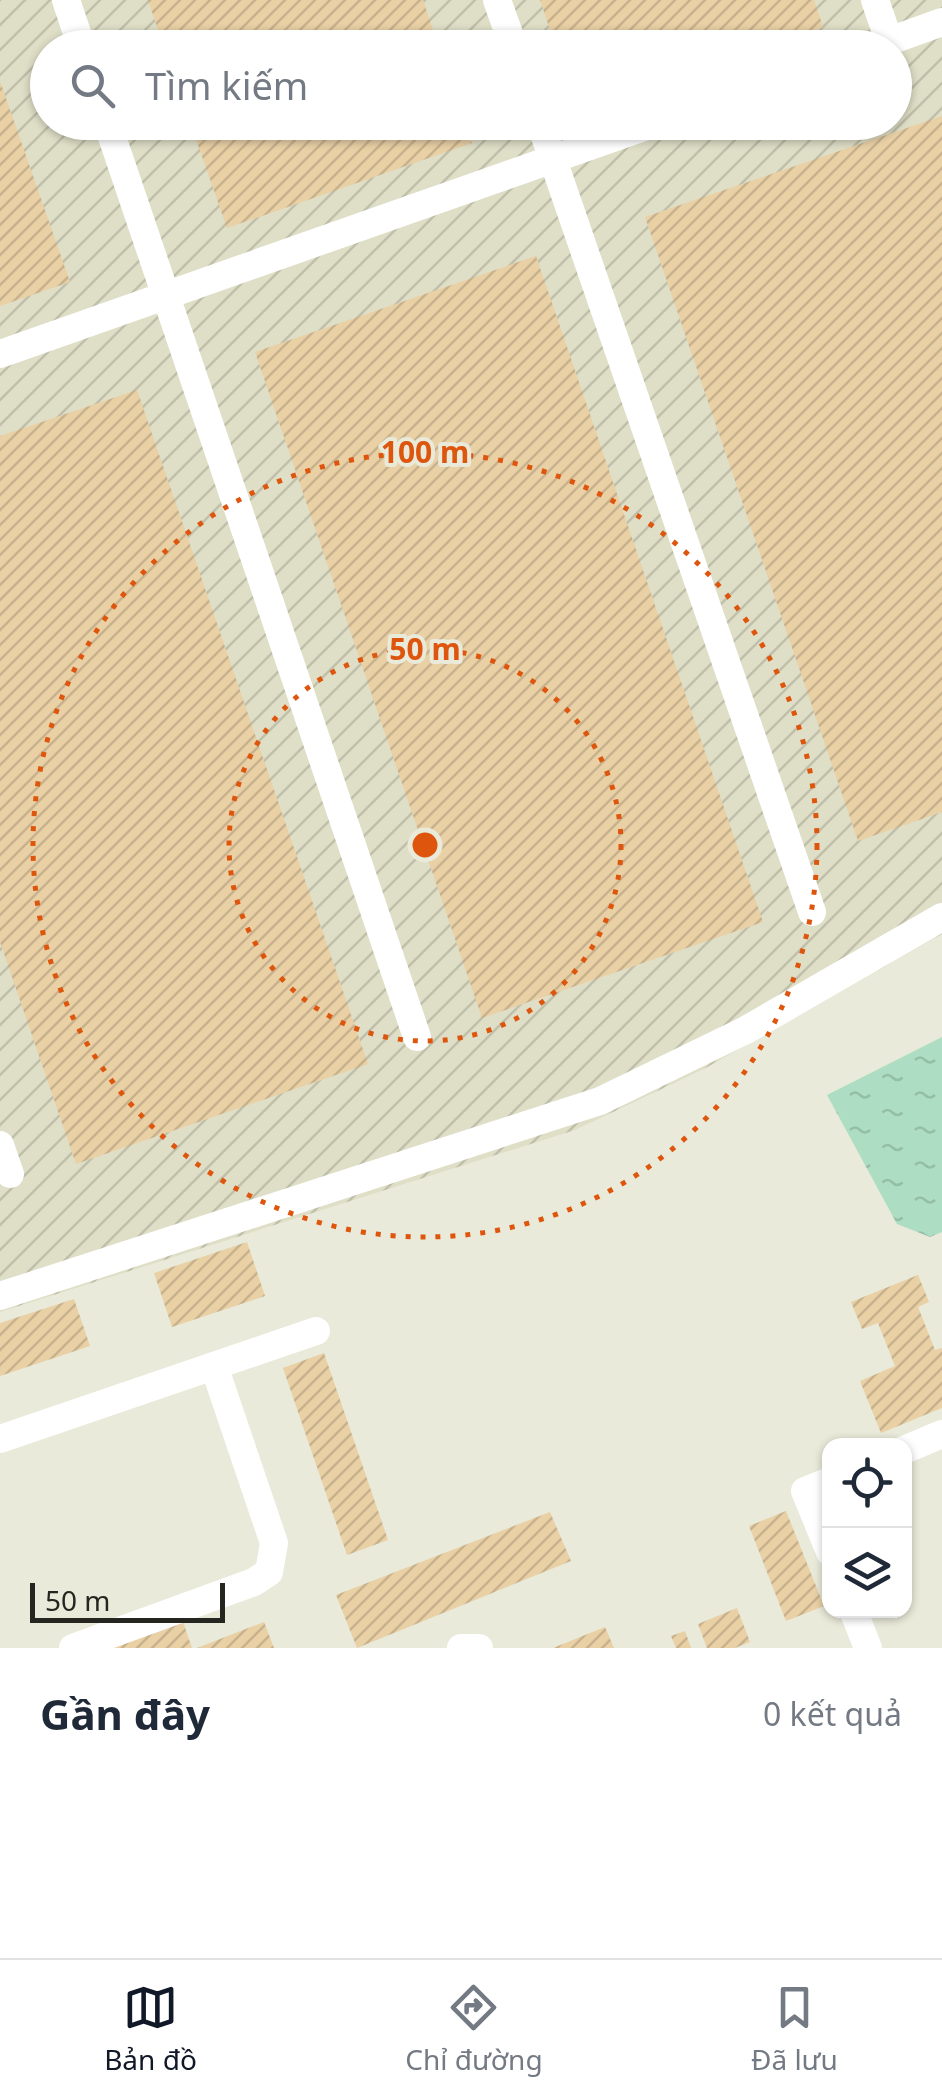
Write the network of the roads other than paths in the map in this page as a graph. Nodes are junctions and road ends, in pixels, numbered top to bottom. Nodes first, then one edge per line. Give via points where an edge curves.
1 (66, 0) edge
2 (498, 0) edge
3 (875, 0) edge
4 (942, 22) edge
5 (76, 30) edge
6 (508, 30) edge
7 (878, 30) edge
8 (912, 32) edge
9 (113, 140) edge
10 (546, 140) edge
11 (608, 140) edge
12 (553, 160) junction
13 (166, 296) junction
14 (0, 354) edge
15 (812, 912) dead end
16 (942, 918) edge
17 (417, 1037) dead end
18 (0, 1145) edge
19 (10, 1174) dead end
20 (0, 1296) edge
21 (316, 1331) dead end
22 (214, 1366) junction
23 (942, 1434) edge
24 (0, 1439) edge
25 (912, 1447) edge
26 (822, 1484) edge
27 (822, 1532) edge
28 (856, 1618) edge
29 (73, 1648) edge
30 (462, 1648) edge
31 (480, 1648) edge
32 (868, 1648) edge

1 - 5 lane
2 - 6 lane
3 - 7 lane
4 - 8 lane
9 - 13 lane
10 - 12 lane
11 - 12 lane
12 - 13 lane
12 - 15 lane
13 - 14 lane
13 - 17 lane
16 - 20 lane via 746,1030 600,1101
18 - 19 lane
21 - 22 lane
22 - 24 lane
22 - 29 lane via 274,1543 268,1572
23 - 25 lane
26 - 27 lane via 805,1491
28 - 32 lane
30 - 31 lane

